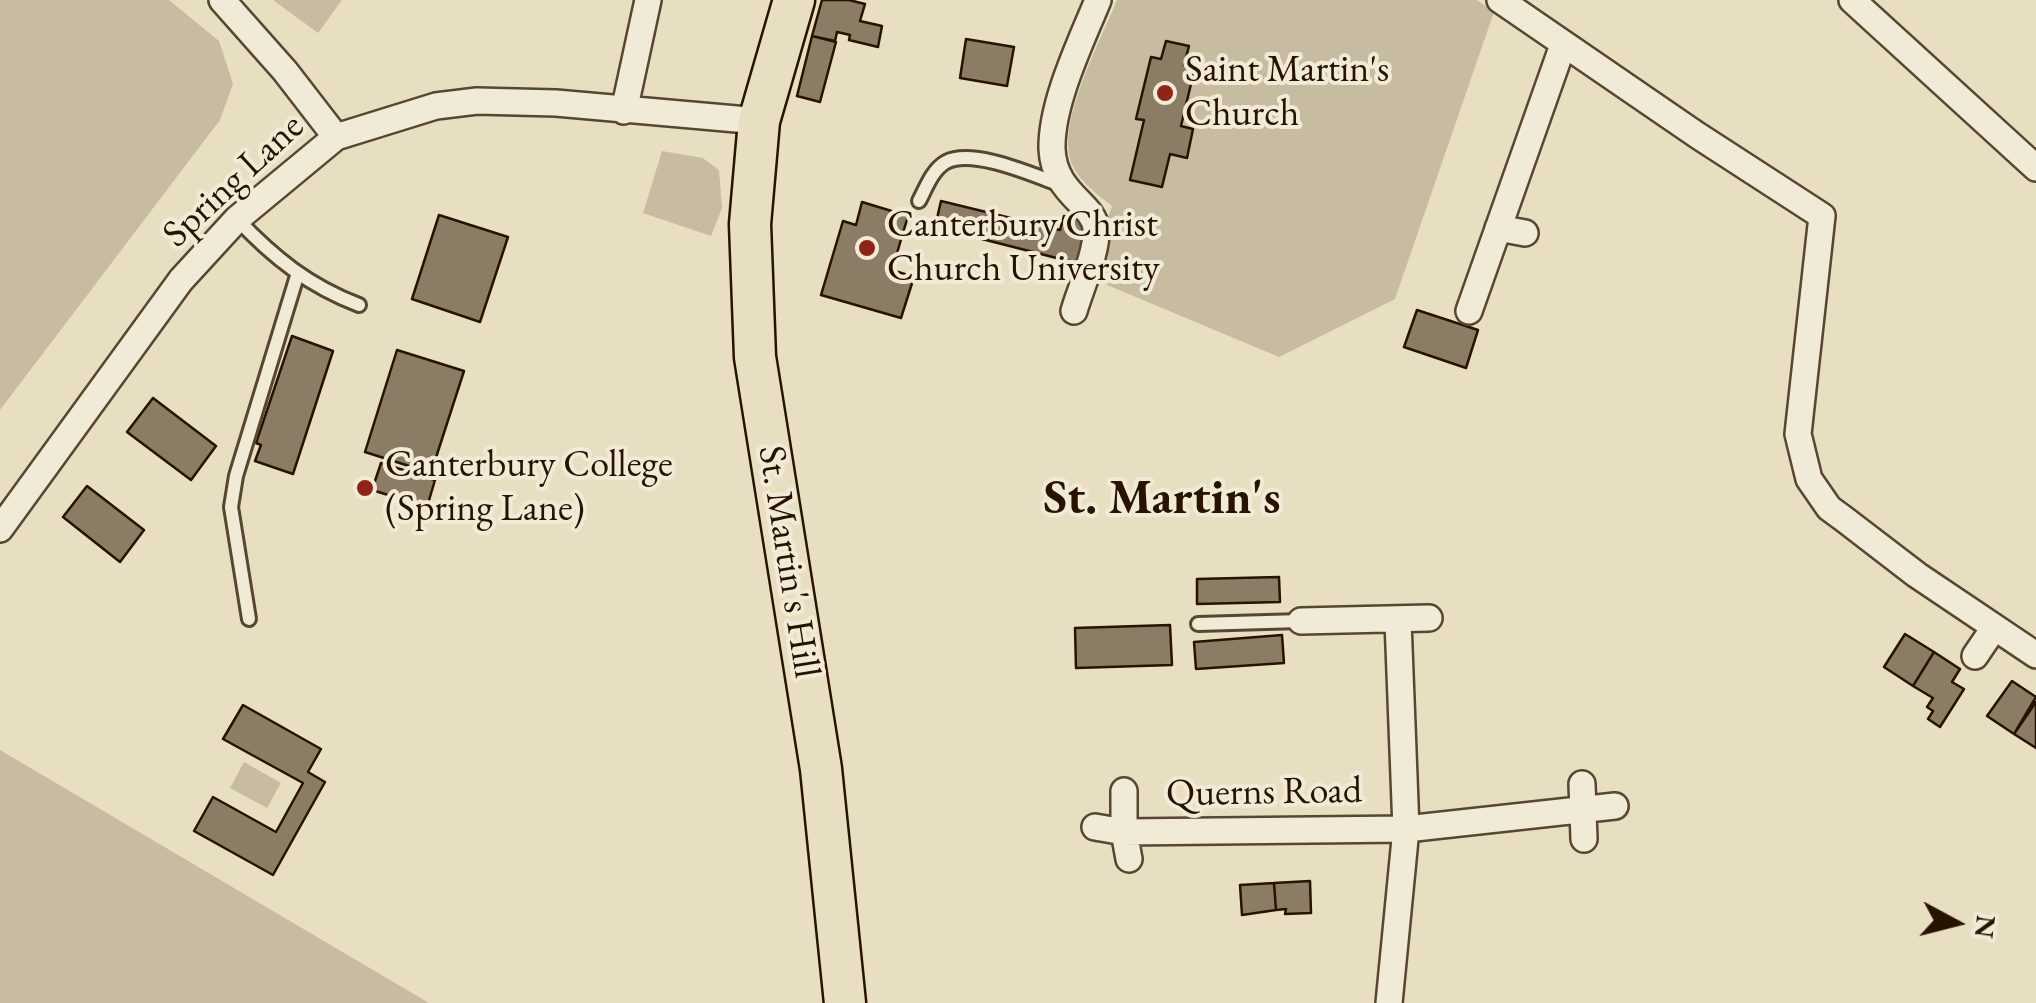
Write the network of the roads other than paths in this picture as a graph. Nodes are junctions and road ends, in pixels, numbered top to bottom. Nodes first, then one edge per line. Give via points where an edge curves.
1 (222, 0) edge
2 (648, 0) edge
3 (794, 0) edge
4 (1098, 0) edge
5 (1500, 0) edge
6 (1852, 0) edge
7 (1563, 45) junction
8 (624, 111) junction
9 (759, 121) junction
10 (336, 137) junction
11 (2036, 168) edge
12 (1061, 184) junction
13 (920, 201) dead end
14 (237, 219) junction
15 (1498, 228) junction
16 (1524, 233) dead end
17 (297, 276) junction
18 (358, 305) dead end
19 (1074, 311) dead end
20 (1469, 311) dead end
21 (0, 529) edge
22 (1429, 618) dead end
23 (249, 619) dead end
24 (1300, 620) joint
25 (1398, 621) junction
26 (1198, 624) dead end
27 (1994, 628) junction
28 (1976, 656) dead end
29 (2036, 656) edge
30 (1124, 791) dead end
31 (1582, 796) junction
32 (1615, 806) dead end
33 (1095, 827) dead end
34 (1406, 828) junction
35 (1124, 832) junction
36 (1584, 839) dead end
37 (1129, 859) dead end
38 (845, 1003) edge
39 (1389, 1003) edge

1 - 10 street
2 - 8 street
3 - 9 main road, St. Martin's Hill
4 - 12 street via 1056,116 1052,148
5 - 7 street
6 - 11 street
7 - 15 street
7 - 27 street via 1822,216 1798,434 1808,479 1830,508
8 - 9 street, Spring Lane
8 - 10 street, Spring Lane via 477,101 436,106
9 - 38 main road, St. Martin's Hill via 750,224 755,357 821,770
10 - 14 street, Spring Lane
12 - 13 lane via 963,158 944,163
12 - 19 street via 1096,226
14 - 17 lane
14 - 21 street, Spring Lane via 181,280
15 - 16 street
15 - 20 street
17 - 18 lane
17 - 23 lane via 231,507
22 - 25 street
24 - 25 street
24 - 26 lane
25 - 34 street, Querns Road
27 - 28 street
27 - 29 street
30 - 35 street, Querns Road
31 - 32 street, Querns Road
31 - 34 street, Querns Road
31 - 36 street
33 - 35 street, Querns Road
34 - 35 street, Querns Road
34 - 39 street, Querns Road
35 - 37 street, Querns Road

